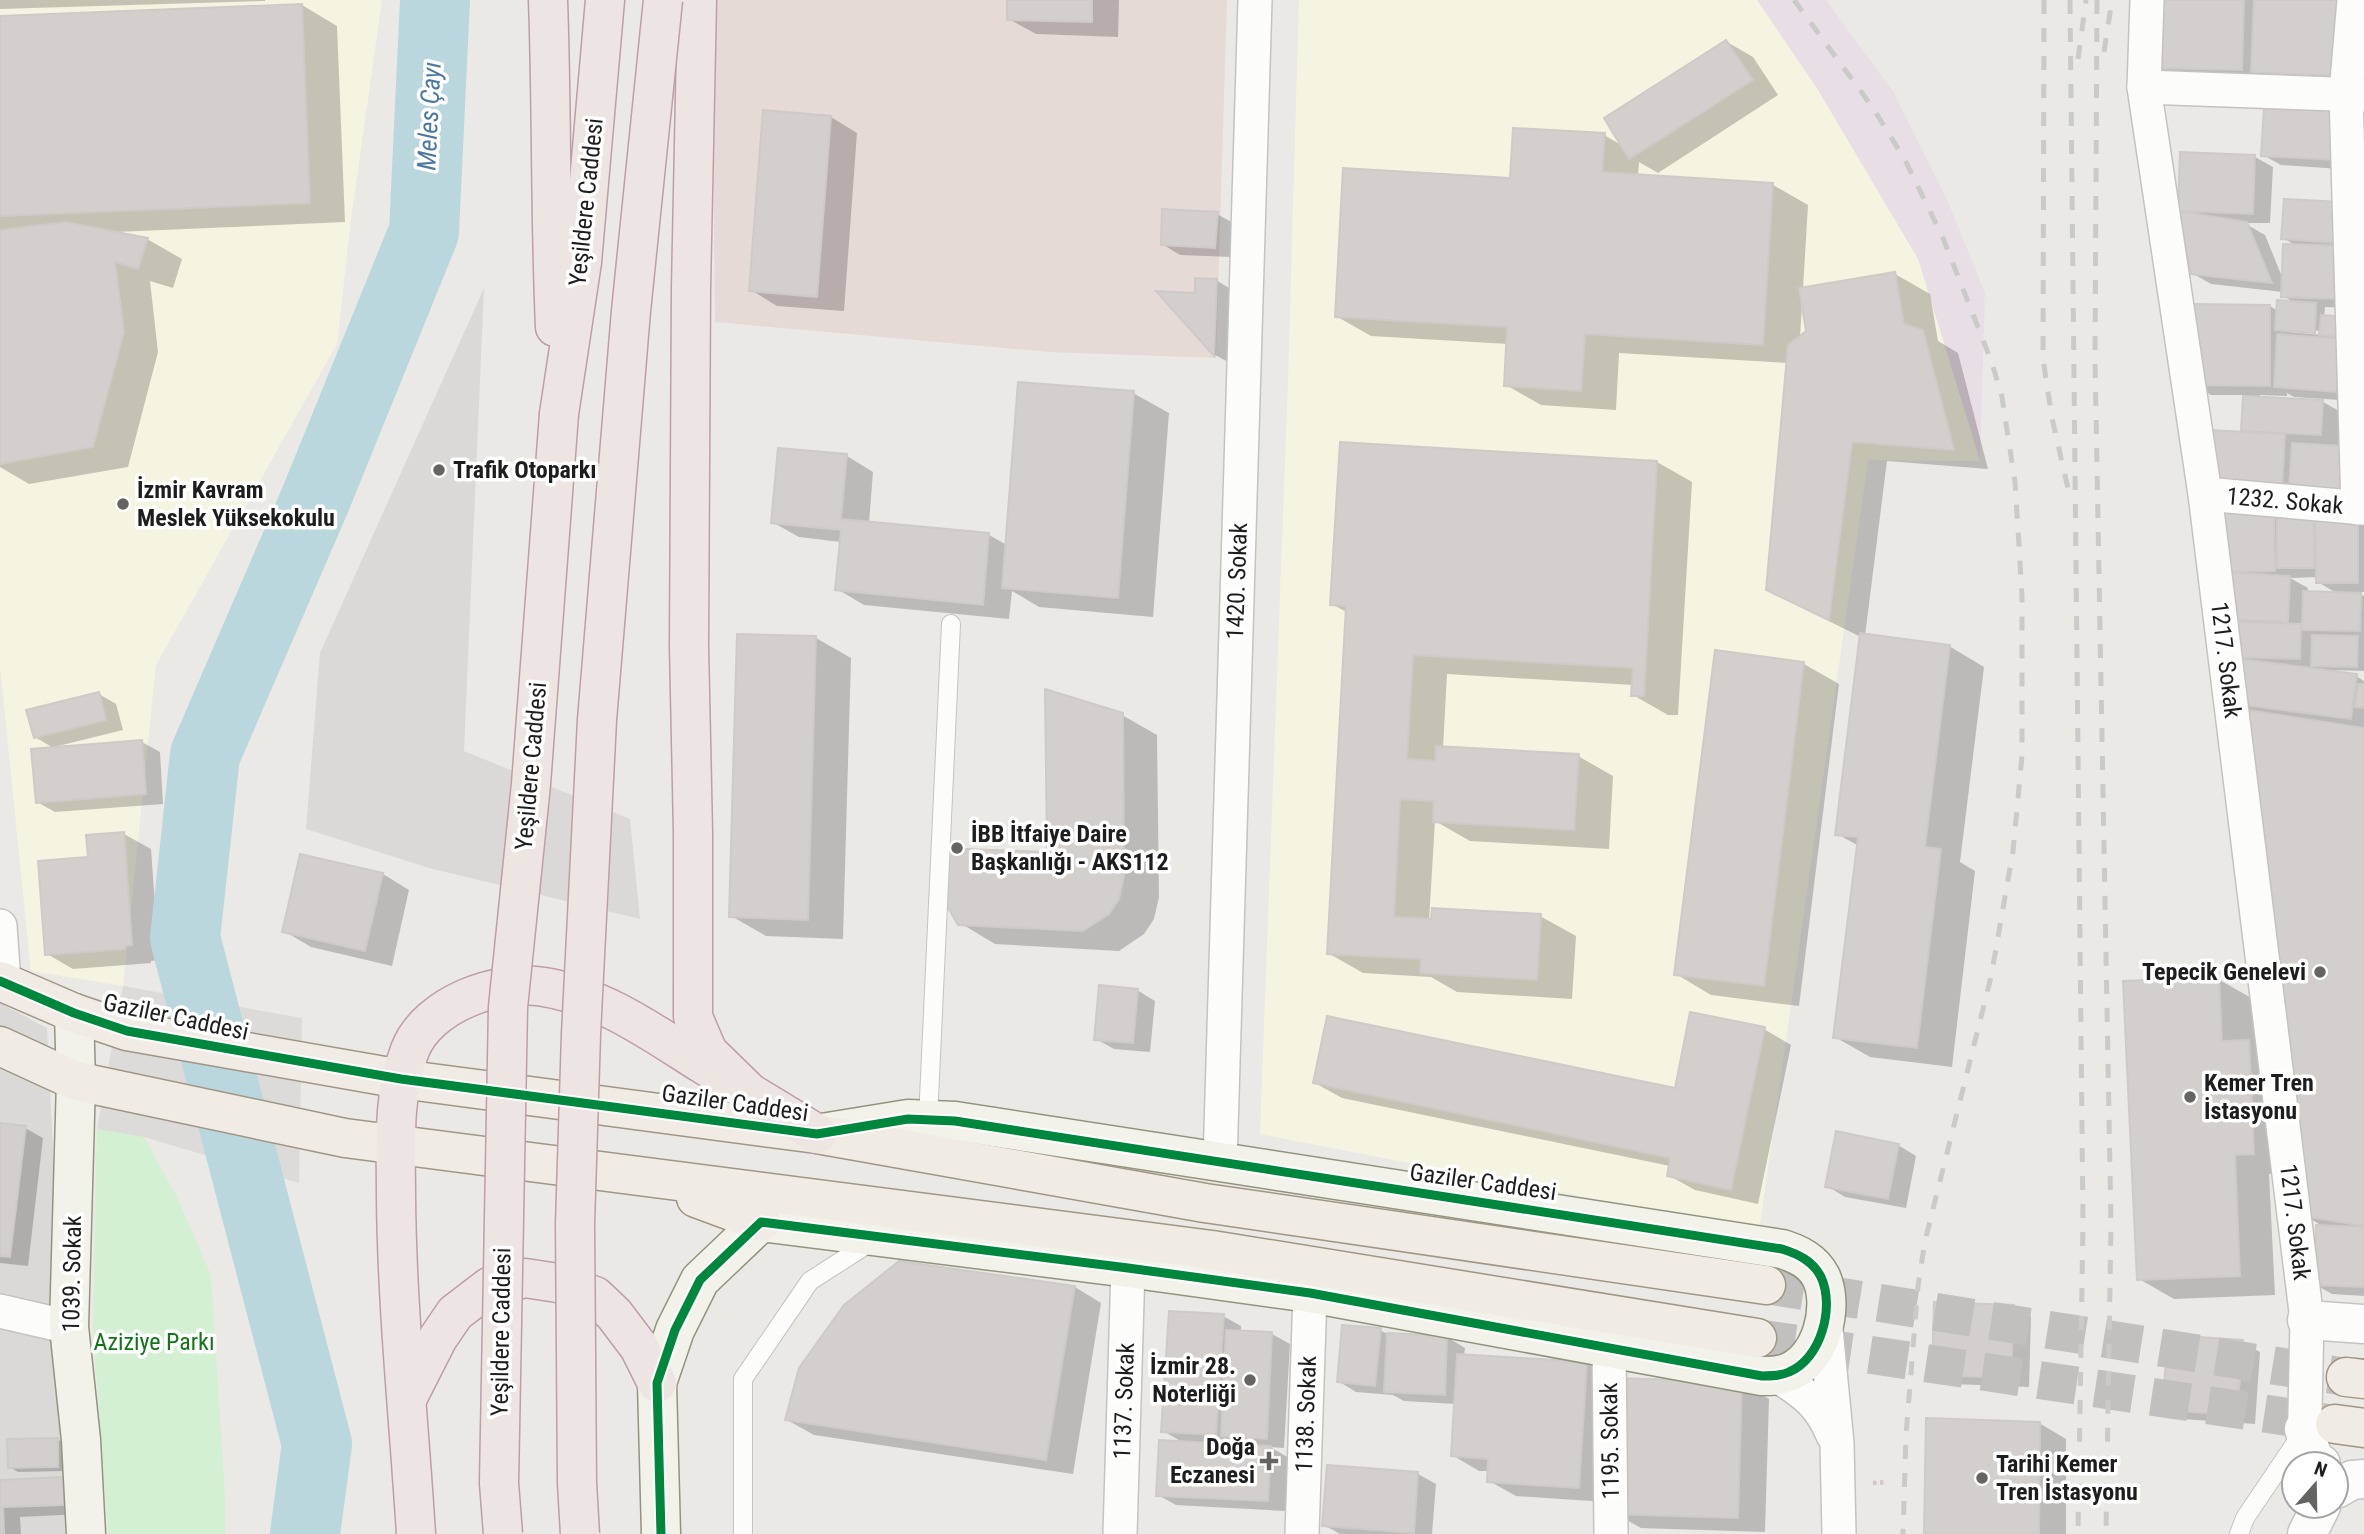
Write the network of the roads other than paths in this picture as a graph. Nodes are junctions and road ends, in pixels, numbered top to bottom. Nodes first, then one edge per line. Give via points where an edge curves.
1 (548, 0) edge
2 (605, 0) edge
3 (663, 0) edge
4 (697, 0) edge
5 (1255, 0) edge
6 (2147, 0) edge
7 (2354, 0) edge
8 (2144, 87) junction
9 (2355, 94) edge
10 (559, 414) junction
11 (2205, 494) junction
12 (2361, 508) edge
13 (951, 624) dead end
14 (0, 926) edge
15 (2, 982) edge
16 (74, 1013) junction
17 (0, 1046) edge
18 (401, 1079) junction
19 (76, 1081) junction
20 (748, 1091) junction
21 (928, 1120) junction
22 (817, 1134) junction
23 (396, 1145) junction
24 (1220, 1163) junction
25 (635, 1175) junction
26 (761, 1222) junction
27 (880, 1236) junction
28 (1128, 1268) junction
29 (1766, 1285) tunnel mouth
30 (1310, 1293) junction
31 (0, 1311) edge
32 (1825, 1319) junction
33 (2307, 1320) junction
34 (2364, 1324) edge
35 (69, 1327) junction
36 (1756, 1338) tunnel mouth
37 (1609, 1348) junction
38 (1776, 1376) junction
39 (657, 1383) junction
40 (407, 1399) junction
41 (2327, 1436) edge
42 (1836, 1443) junction
43 (86, 1534) edge
44 (416, 1534) edge
45 (503, 1534) edge
46 (580, 1534) edge
47 (661, 1534) edge
48 (743, 1534) edge
49 (1120, 1534) edge
50 (1302, 1534) edge
51 (1611, 1534) edge
52 (1839, 1534) edge
53 (2239, 1534) edge

1 - 10 highway via 550,219
2 - 10 highway, Yeşildere Caddesi via 582,262
3 - 46 highway, bridge via 597,720 575,1224
4 - 20 highway via 689,646 693,1017 708,1052
5 - 24 street, 1420. Sokak
6 - 8 street, 1217. Sokak
7 - 9 street
8 - 9 street
8 - 11 street, 1217. Sokak
9 - 12 street
10 - 45 highway, Yeşildere Caddesi, bridge via 508,1007 499,1483
11 - 12 street, 1232. Sokak
11 - 33 street, 1217. Sokak
13 - 21 lane
14 - 15 street
15 - 16 main road, Gaziler Caddesi
16 - 18 main road, Gaziler Caddesi via 127,1031
16 - 19 main road, 1039. Sokak
17 - 19 main road
18 - 20 highway via 411,1048 425,1026 488,989 524,985 610,1007
18 - 22 main road, Gaziler Caddesi
18 - 23 highway
19 - 23 main road
19 - 35 main road, 1039. Sokak
20 - 22 highway
21 - 22 main road, Gaziler Caddesi
21 - 24 main road, Gaziler Caddesi via 1036,1131
22 - 29 main road, Gaziler Caddesi via 1205,1203
23 - 25 main road
23 - 40 highway via 396,1259
24 - 32 main road, Gaziler Caddesi via 1782,1249 1798,1254 1821,1276
25 - 26 main road
25 - 36 main road via 1212,1250
26 - 27 main road
26 - 39 main road via 700,1280 675,1330
27 - 28 main road
27 - 48 lane via 810,1282 743,1379
28 - 30 main road
28 - 49 street, 1137. Sokak
30 - 37 main road
30 - 50 street, 1138. Sokak
31 - 35 street
32 - 38 main road, Gaziler Caddesi via 1810,1355 1790,1372
32 - 42 street
33 - 34 street
33 - 41 street, 1217. Sokak
35 - 43 main road, 1039. Sokak
37 - 38 main road
37 - 51 street, 1195. Sokak
38 - 42 street via 1815,1402
39 - 40 highway via 639,1347 595,1296 558,1283 525,1279 489,1287 455,1313
39 - 47 main road
40 - 44 highway
41 - 53 lane via 2245,1518
42 - 52 street

